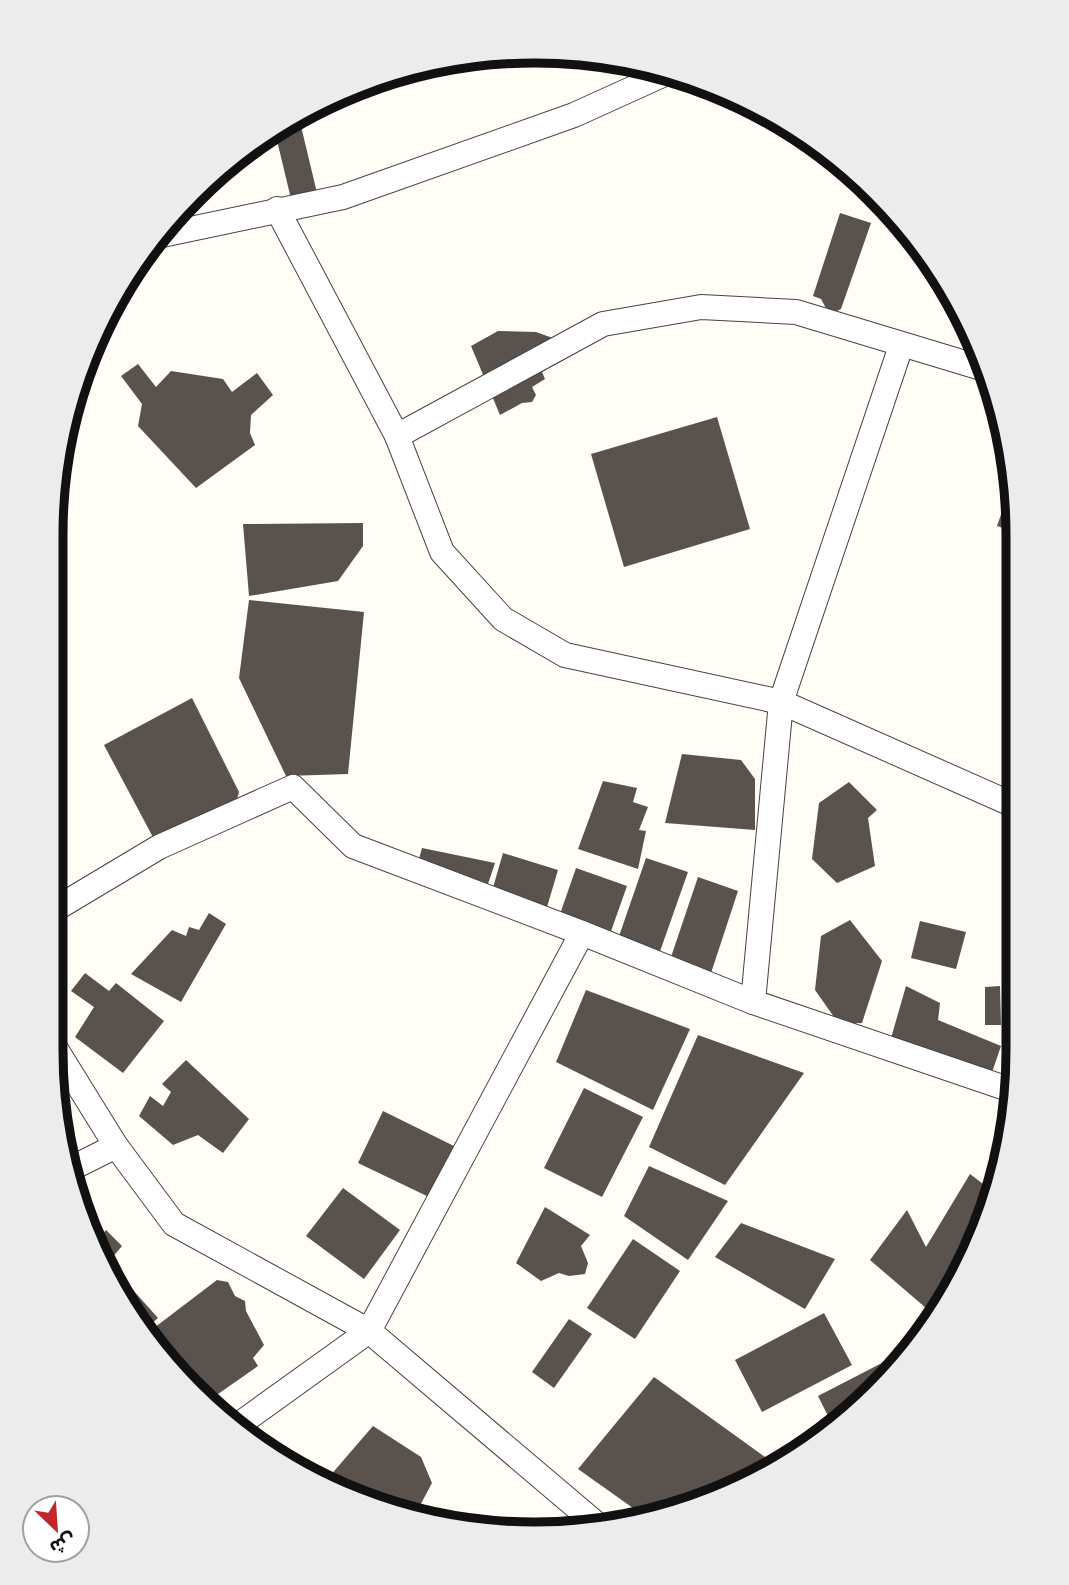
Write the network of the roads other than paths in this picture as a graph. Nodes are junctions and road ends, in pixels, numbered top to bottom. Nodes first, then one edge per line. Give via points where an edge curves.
1 (655, 78) edge
2 (277, 209) junction
3 (172, 233) edge
4 (901, 346) junction
5 (975, 366) edge
6 (397, 436) junction
7 (781, 702) junction
8 (1006, 802) edge
9 (63, 904) edge
10 (582, 933) junction
11 (752, 1002) junction
12 (63, 1061) edge
13 (1004, 1088) edge
14 (116, 1146) junction
15 (77, 1166) edge
16 (369, 1331) junction
17 (243, 1422) edge
18 (590, 1519) edge

1 - 2 street via 574,115 343,197
2 - 3 street
2 - 6 street
4 - 5 street
4 - 6 street via 796,312 701,307 603,324
4 - 7 street
6 - 7 street via 442,552 503,619 565,655
7 - 8 street
7 - 11 street
9 - 10 street via 159,847 293,787 353,846
10 - 11 street
10 - 16 street
11 - 13 street
12 - 14 street
14 - 15 street
14 - 16 street via 174,1224
16 - 17 street
16 - 18 street

